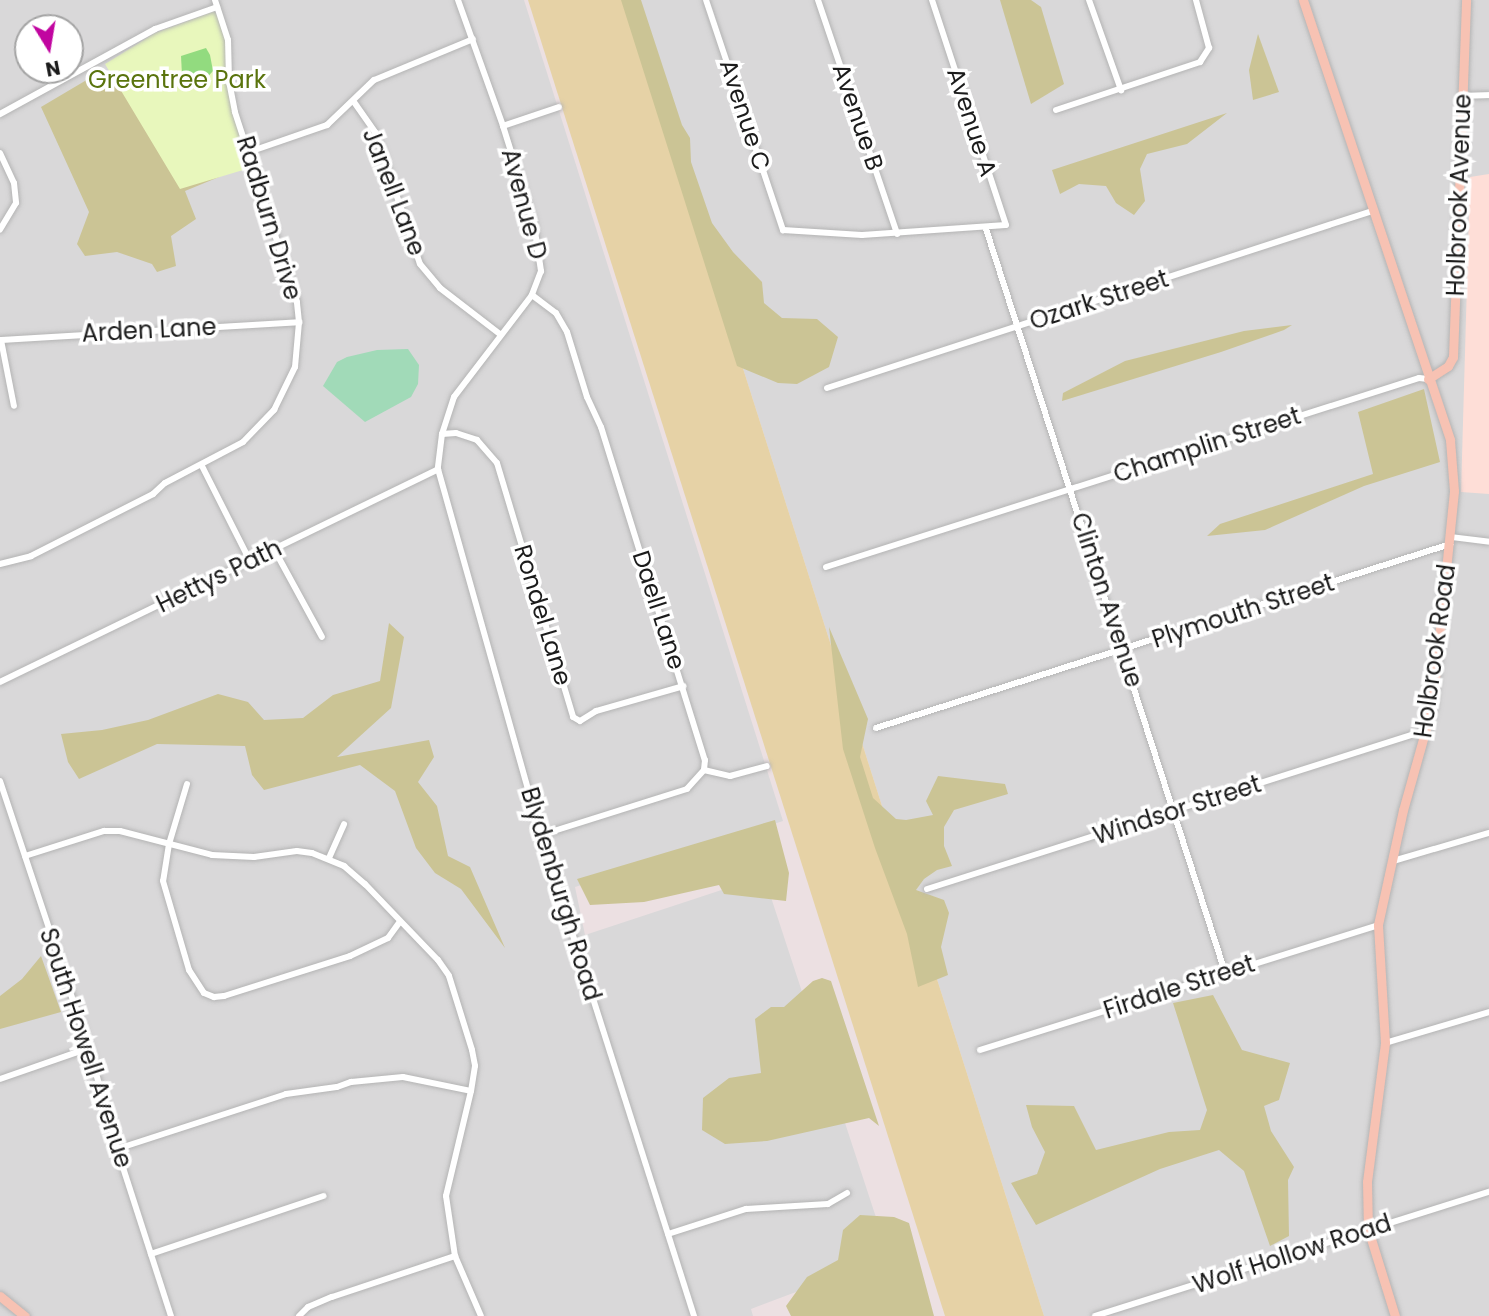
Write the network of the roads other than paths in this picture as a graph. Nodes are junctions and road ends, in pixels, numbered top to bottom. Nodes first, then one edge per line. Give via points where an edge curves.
1 (458, 0) edge
2 (706, 0) edge
3 (818, 0) edge
4 (932, 0) edge
5 (1088, 0) edge
6 (1196, 0) edge
7 (1303, 0) edge
8 (1466, 0) edge
9 (216, 3) edge
10 (473, 39) junction
11 (1121, 90) junction
12 (1489, 95) edge
13 (1462, 96) junction
14 (354, 102) junction
15 (559, 107) dead end
16 (1056, 110) dead end
17 (0, 114) edge
18 (503, 126) junction
19 (249, 152) junction
20 (0, 153) edge
21 (1372, 211) junction
22 (986, 229) junction
23 (0, 230) edge
24 (897, 234) junction
25 (532, 295) junction
26 (299, 322) junction
27 (1019, 326) junction
28 (500, 334) junction
29 (0, 340) edge
30 (1428, 379) junction
31 (827, 388) dead end
32 (15, 406) dead end
33 (442, 434) junction
34 (202, 466) junction
35 (438, 469) junction
36 (1072, 488) junction
37 (1451, 541) junction
38 (1489, 542) edge
39 (274, 549) junction
40 (250, 561) junction
41 (0, 564) edge
42 (826, 567) dead end
43 (322, 637) dead end
44 (1122, 651) junction
45 (0, 682) edge
46 (684, 686) junction
47 (876, 728) dead end
48 (1427, 730) junction
49 (767, 766) dead end
50 (705, 770) junction
51 (0, 781) edge
52 (187, 784) dead end
53 (1176, 811) junction
54 (344, 824) dead end
55 (1489, 833) edge
56 (541, 835) junction
57 (169, 844) junction
58 (25, 856) junction
59 (329, 858) junction
60 (1393, 861) junction
61 (927, 889) dead end
62 (399, 923) junction
63 (1378, 925) junction
64 (1225, 972) junction
65 (1489, 1012) edge
66 (1385, 1043) junction
67 (89, 1048) junction
68 (980, 1050) dead end
69 (0, 1079) edge
70 (471, 1091) junction
71 (117, 1149) junction
72 (846, 1192) dead end
73 (1489, 1192) edge
74 (323, 1196) dead end
75 (1368, 1229) junction
76 (668, 1234) junction
77 (151, 1254) junction
78 (455, 1256) junction
79 (2, 1302) edge
80 (25, 1316) edge
81 (171, 1316) edge
82 (299, 1316) edge
83 (481, 1316) edge
84 (694, 1316) edge
85 (1094, 1316) edge
86 (1395, 1316) edge

1 - 10 street, Avenue D
2 - 24 street, Avenue C via 783,230
3 - 24 street, Avenue B
4 - 22 street, Avenue A via 1006,225
5 - 11 street
6 - 11 street via 1209,48 1206,55 1194,65
7 - 21 street, Holbrook Road
8 - 13 street, Holbrook Avenue
9 - 17 street via 155,29
9 - 19 street, Radburn Drive via 228,40 235,111
10 - 14 street via 374,80
10 - 18 street, Avenue D
11 - 16 street
12 - 13 street
13 - 30 street, Holbrook Avenue via 1453,357
14 - 19 street via 327,125
14 - 28 street, Janell Lane via 375,132 421,264 440,288
15 - 18 street
18 - 25 street, Avenue D via 538,244 541,271
19 - 26 street, Radburn Drive via 297,302
20 - 23 street via 14,183 16,203
21 - 27 street, Ozark Street
21 - 30 street, Holbrook Road
22 - 24 street
22 - 27 street, Clinton Avenue
25 - 28 street, Avenue D
25 - 46 street, Daell Lane via 556,313 567,332
26 - 29 street, Arden Lane
26 - 34 street, Radburn Drive via 295,367 274,411 243,442
27 - 31 street, Ozark Street
27 - 36 street, Clinton Avenue
28 - 33 street, Avenue D via 454,397
29 - 32 street
30 - 36 street, Champlin Street via 1419,378
30 - 37 street, Holbrook Road via 1450,440
33 - 35 street, Avenue D
33 - 46 street, Rondel Lane via 477,440 497,463 573,717 580,721 597,711
34 - 40 street
34 - 41 street, Radburn Drive via 32,556
35 - 39 street, Hettys Path
35 - 56 street, Blydenburgh Road
36 - 42 street, Champlin Street
36 - 44 street, Clinton Avenue
37 - 38 street
37 - 44 street, Plymouth Street
37 - 48 street, Holbrook Road
39 - 40 street, Hettys Path
39 - 43 street
40 - 45 street, Hettys Path
44 - 47 street, Plymouth Street
44 - 53 street, Clinton Avenue
46 - 50 street, Daell Lane via 704,751
48 - 53 street, Windsor Street
48 - 60 street, Holbrook Road
49 - 50 street via 730,776
50 - 56 street via 680,792
51 - 58 street, South Howell Avenue
52 - 57 street
53 - 61 street, Windsor Street
53 - 64 street, Clinton Avenue
54 - 59 street
55 - 60 street
56 - 76 street, Blydenburgh Road
57 - 58 street via 104,831
57 - 59 street via 212,855 254,857 297,851
57 - 62 street via 163,881 166,897 196,984 214,997 350,956 388,938
58 - 67 street, South Howell Avenue
59 - 62 street via 365,884
60 - 63 street, Holbrook Road
62 - 70 street via 449,976 472,1050
63 - 64 street, Firdale Street
63 - 66 street, Holbrook Road
64 - 68 street, Firdale Street
65 - 66 street
66 - 75 street, Holbrook Road via 1367,1182
67 - 69 street
67 - 71 street, South Howell Avenue
70 - 71 street via 403,1077 351,1082 286,1094
70 - 78 street via 446,1196
71 - 77 street, South Howell Avenue
72 - 76 street via 828,1203 736,1211
73 - 75 street, Wolf Hollow Road
74 - 77 street
75 - 85 street, Wolf Hollow Road
75 - 86 street, Holbrook Road
76 - 84 street, Blydenburgh Road
77 - 81 street, South Howell Avenue
78 - 82 street via 332,1297
78 - 83 street
79 - 80 street

